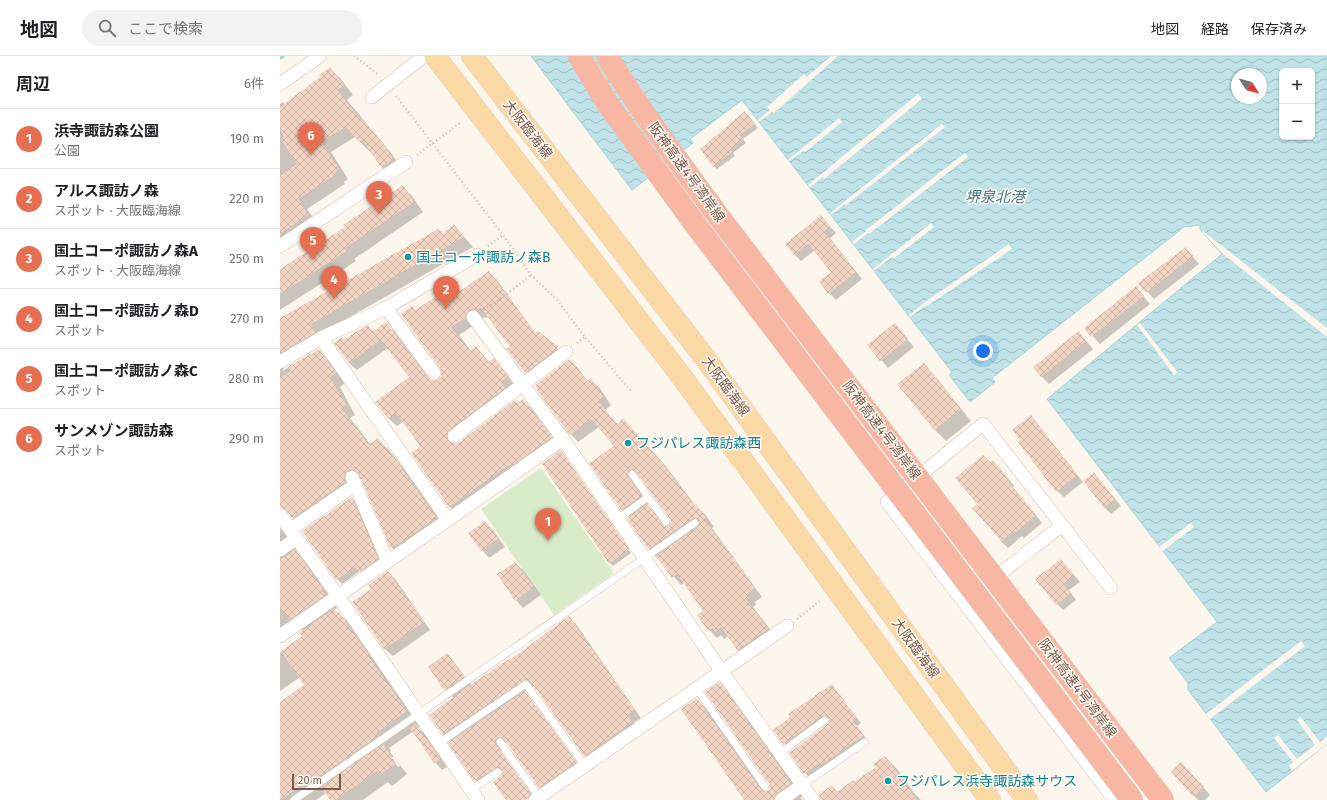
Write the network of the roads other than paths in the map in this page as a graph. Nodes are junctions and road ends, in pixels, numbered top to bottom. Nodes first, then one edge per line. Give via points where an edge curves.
1 (320, 56) edge
2 (424, 56) edge
3 (435, 56) edge
4 (472, 56) edge
5 (579, 56) edge
6 (607, 56) edge
7 (280, 84) edge
8 (372, 97) dead end
9 (411, 159) road end
10 (280, 246) edge
11 (477, 255) dead end
12 (386, 308) junction
13 (473, 316) road end
14 (321, 338) junction
15 (566, 352) dead end
16 (280, 362) edge
17 (434, 373) dead end
18 (523, 384) junction
19 (454, 436) dead end
20 (563, 439) junction
21 (632, 474) dead end
22 (648, 497) junction
23 (280, 515) edge
24 (618, 519) junction
25 (448, 520) junction
26 (666, 522) dead end
27 (695, 524) dead end
28 (1062, 525) junction
29 (294, 533) junction
30 (280, 550) edge
31 (645, 559) junction
32 (388, 562) junction
33 (1111, 588) dead end
34 (338, 596) junction
35 (964, 602) junction
36 (787, 626) dead end
37 (280, 636) edge
38 (722, 672) junction
39 (697, 689) junction
40 (419, 714) junction
41 (825, 720) dead end
42 (500, 742) dead end
43 (865, 742) dead end
44 (439, 743) junction
45 (780, 753) junction
46 (585, 766) junction
47 (498, 772) dead end
48 (802, 785) junction
49 (765, 787) dead end
50 (475, 795) edge
51 (537, 799) edge
52 (294, 800) edge
53 (781, 800) edge
54 (813, 800) edge
55 (990, 800) edge
56 (1027, 800) edge
57 (1115, 800) edge
58 (1132, 800) edge
59 (1163, 800) edge

1 - 7 street
2 - 8 street
3 - 55 main road, 大阪臨海線 via 682,377
4 - 56 main road, 大阪臨海線 via 706,358
5 - 58 highway, 阪神高速4号湾岸線, bridge via 607,103 694,224
6 - 59 highway, 阪神高速4号湾岸線, bridge via 625,86 716,213
9 - 10 street
11 - 12 street
12 - 14 street
12 - 17 street
13 - 18 street
14 - 16 street
14 - 25 street
15 - 18 street
18 - 19 street
18 - 20 street
20 - 24 street
20 - 25 street
21 - 22 lane
22 - 24 lane
22 - 26 lane
23 - 29 street
24 - 31 street
25 - 32 street
27 - 31 lane
28 - 33 street
28 - 35 street
28 - 35 street via 983,424 887,502
29 - 30 street
29 - 32 street via 354,481
29 - 34 street
31 - 38 street
31 - 40 lane
32 - 34 street
34 - 37 street
34 - 40 street
35 - 57 street
36 - 38 street
38 - 39 street
38 - 45 street
39 - 46 street
39 - 49 lane
40 - 44 street
40 - 52 lane
41 - 45 lane
42 - 51 lane
43 - 48 lane
44 - 46 lane via 526,684
44 - 50 street
45 - 48 street
46 - 51 street
47 - 50 lane
48 - 53 street
48 - 54 street

